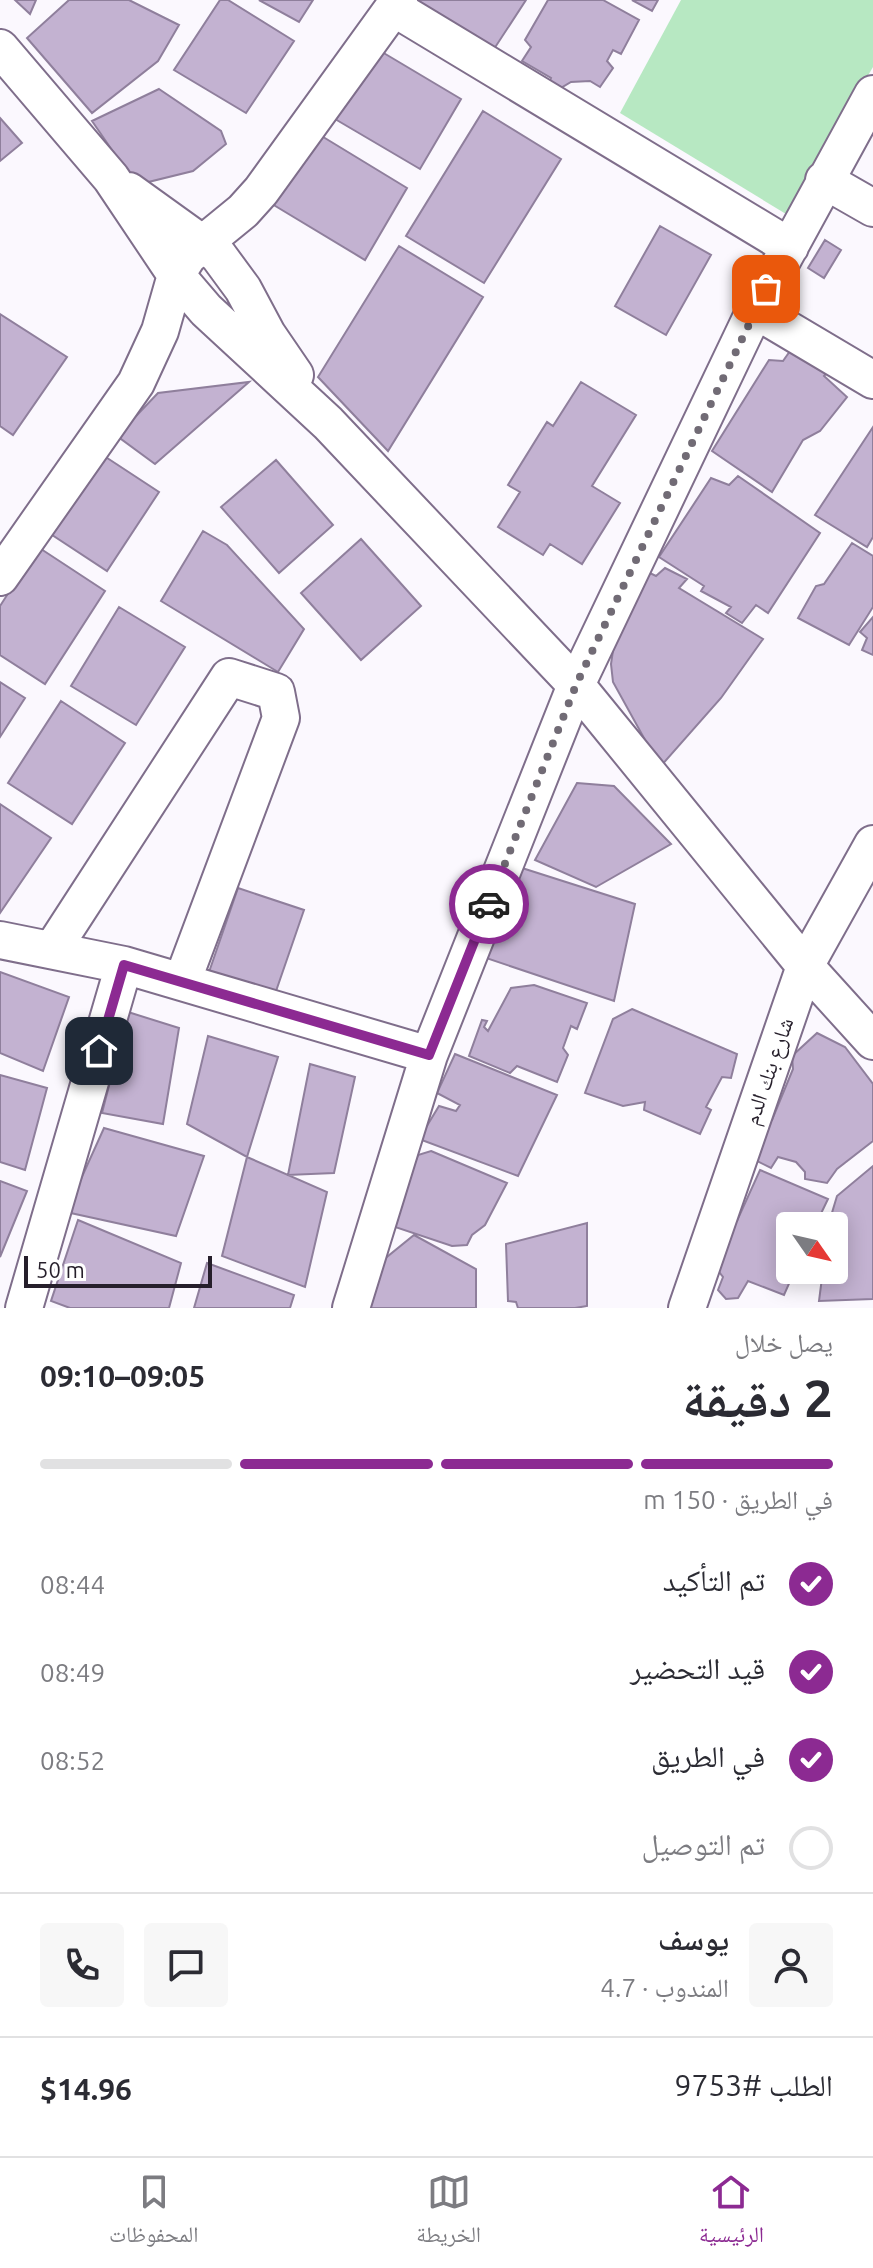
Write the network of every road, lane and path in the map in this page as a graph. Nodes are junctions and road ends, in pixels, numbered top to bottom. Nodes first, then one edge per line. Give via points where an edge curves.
1 (396, 4) edge
2 (0, 48) edge
3 (873, 94) edge
4 (111, 178) junction
5 (824, 180) junction
6 (873, 208) edge
7 (202, 242) junction
8 (790, 247) junction
9 (176, 275) junction
10 (755, 310) junction
11 (873, 380) edge
12 (328, 423) junction
13 (0, 577) edge
14 (576, 685) junction
15 (873, 844) edge
16 (0, 940) edge
17 (52, 950) junction
18 (124, 965) junction
19 (805, 966) junction
20 (182, 982) junction
21 (873, 1041) edge
22 (429, 1055) junction
23 (24, 1308) edge
24 (351, 1308) edge
25 (687, 1308) edge

1 - 7 street via 261,191
1 - 8 street
2 - 4 street
3 - 5 street
4 - 7 street
4 - 9 street
5 - 6 street
5 - 8 street
7 - 9 street
7 - 12 street via 243,289
8 - 10 street
9 - 12 street via 234,338
9 - 13 street via 160,331 136,383
10 - 11 street
10 - 14 street
12 - 14 street
14 - 19 street
14 - 22 street
15 - 19 street, شارع بنك الدم
16 - 17 street
17 - 18 street
17 - 20 street via 229,677 276,692 281,718
18 - 20 street
18 - 23 street
19 - 21 street
19 - 25 street, شارع بنك الدم
20 - 22 street
22 - 24 street

